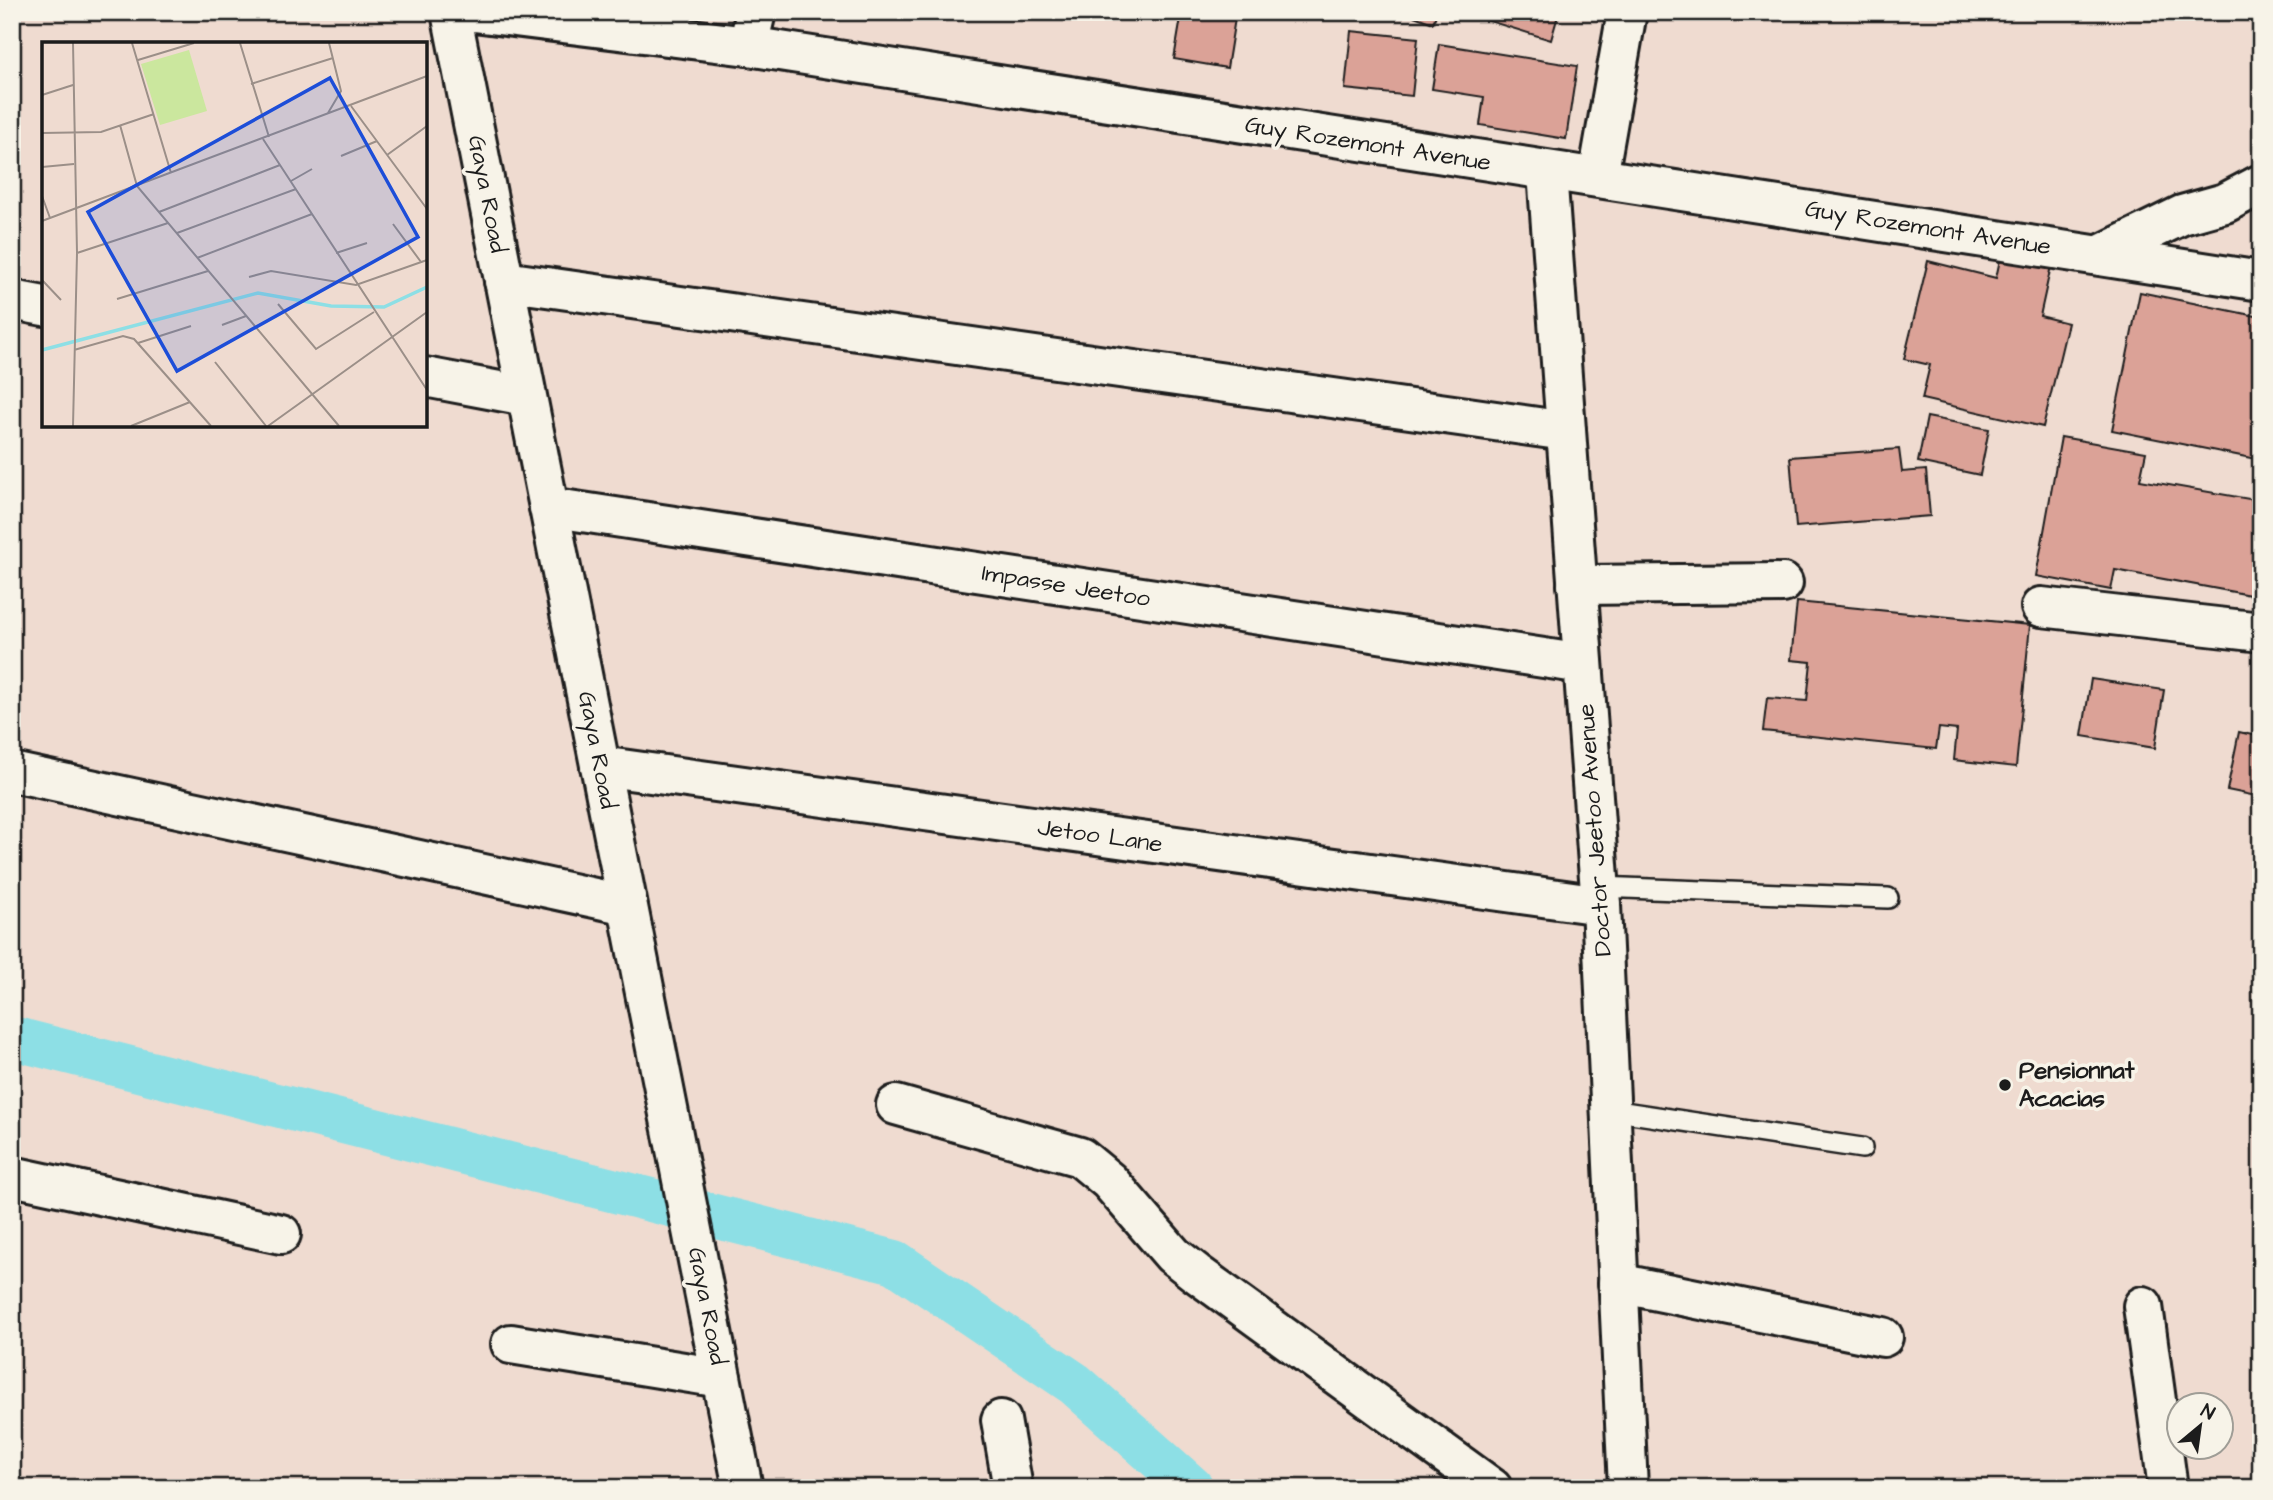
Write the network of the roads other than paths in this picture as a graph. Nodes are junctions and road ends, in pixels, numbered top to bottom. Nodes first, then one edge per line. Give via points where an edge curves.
1 (451, 12) edge
2 (474, 12) edge
3 (1627, 12) edge
4 (752, 29) edge
5 (1547, 172) junction
6 (1598, 177) junction
7 (2261, 184) edge
8 (2102, 254) junction
9 (504, 281) junction
10 (2261, 281) edge
11 (12, 300) edge
12 (42, 306) edge
13 (427, 377) edge
14 (526, 396) junction
15 (1566, 430) junction
16 (549, 507) junction
17 (1783, 583) dead end
18 (1577, 585) junction
19 (2041, 607) dead end
20 (2261, 632) edge
21 (1583, 664) junction
22 (600, 766) junction
23 (12, 772) edge
24 (1600, 896) junction
25 (1888, 898) dead end
26 (627, 905) junction
27 (896, 1105) dead end
28 (1611, 1111) junction
29 (1862, 1148) dead end
30 (12, 1176) edge
31 (281, 1234) dead end
32 (1619, 1283) junction
33 (2143, 1306) dead end
34 (1883, 1337) dead end
35 (511, 1344) dead end
36 (721, 1378) junction
37 (1001, 1420) dead end
38 (743, 1488) edge
39 (1013, 1488) edge
40 (1492, 1488) edge
41 (1628, 1488) edge
42 (2168, 1488) edge

1 - 9 street, Gaya Road
2 - 4 street, Guy Rozemont Avenue
3 - 6 street
4 - 5 street, Guy Rozemont Avenue
5 - 6 street, Guy Rozemont Avenue
5 - 15 street, Doctor Jeetoo Avenue
6 - 8 street, Guy Rozemont Avenue
7 - 8 street
8 - 10 street, Guy Rozemont Avenue
9 - 14 street, Gaya Road
9 - 15 street
11 - 12 street
13 - 14 street
14 - 16 street, Gaya Road
15 - 18 street, Doctor Jeetoo Avenue
16 - 21 street, Impasse Jeetoo
16 - 22 street, Gaya Road
17 - 18 street
18 - 21 street, Doctor Jeetoo Avenue
19 - 20 street
21 - 24 street, Doctor Jeetoo Avenue
22 - 24 street, Jetoo Lane
22 - 26 street, Gaya Road
23 - 26 street
24 - 25 lane
24 - 28 street, Doctor Jeetoo Avenue
26 - 36 street, Gaya Road
27 - 40 street via 1080,1157 1109,1181 1173,1255
28 - 29 lane
28 - 32 street, Doctor Jeetoo Avenue
30 - 31 street
32 - 34 street
32 - 41 street, Doctor Jeetoo Avenue
33 - 42 street
35 - 36 street
36 - 38 street, Gaya Road
37 - 39 street

